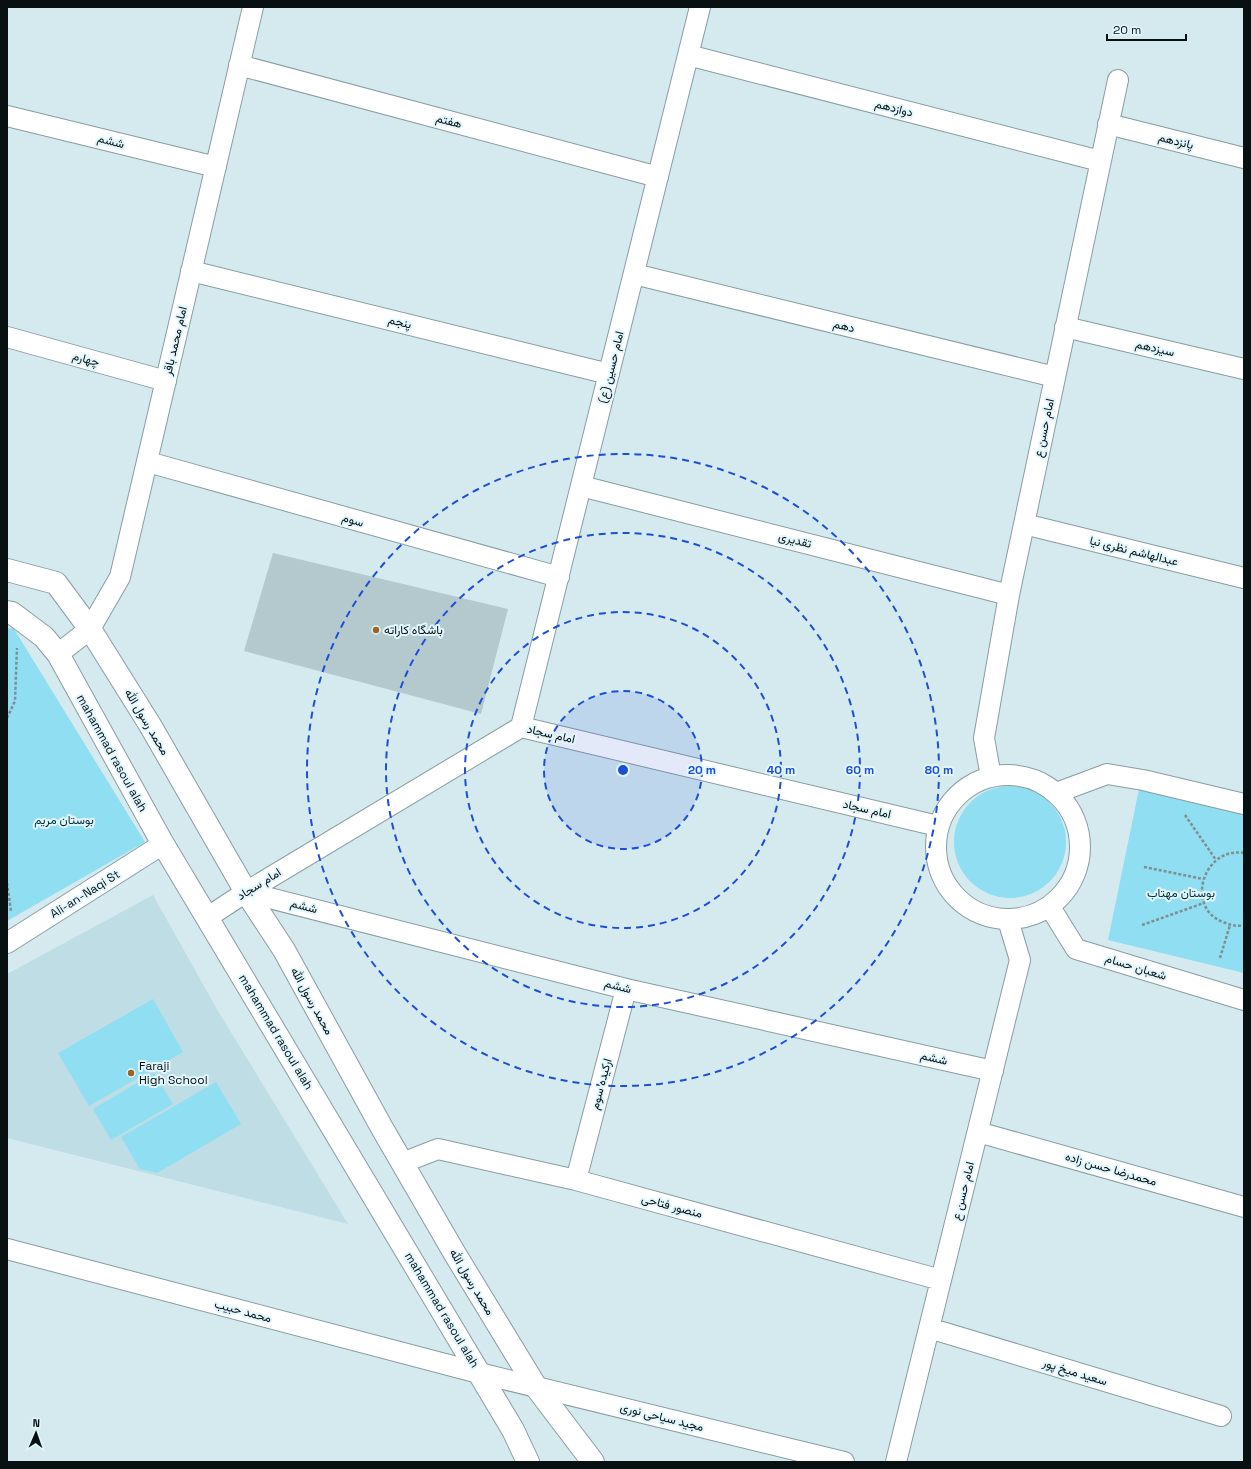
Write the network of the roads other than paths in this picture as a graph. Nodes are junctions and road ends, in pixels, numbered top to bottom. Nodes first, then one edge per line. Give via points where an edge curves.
1 (253, 7) edge
2 (700, 7) edge
3 (688, 55) junction
4 (239, 65) junction
5 (1118, 80) dead end
6 (7, 116) edge
7 (1108, 124) junction
8 (1244, 158) edge
9 (1100, 161) junction
10 (216, 167) junction
11 (658, 177) junction
12 (191, 271) junction
13 (634, 274) junction
14 (1065, 327) junction
15 (7, 338) edge
16 (1244, 370) edge
17 (609, 374) junction
18 (1055, 377) junction
19 (166, 381) junction
20 (148, 462) junction
21 (581, 486) junction
22 (1024, 524) junction
23 (7, 570) edge
24 (559, 577) junction
25 (1244, 578) edge
26 (1009, 595) junction
27 (7, 612) edge
28 (90, 629) junction
29 (58, 654) junction
30 (521, 727) junction
31 (991, 777) junction
32 (1056, 793) junction
33 (1244, 804) edge
34 (938, 826) junction
35 (163, 844) junction
36 (246, 892) junction
37 (1050, 907) junction
38 (208, 917) junction
39 (1008, 920) junction
40 (7, 942) edge
41 (626, 989) junction
42 (1244, 1000) edge
43 (993, 1071) junction
44 (978, 1132) junction
45 (402, 1163) junction
46 (576, 1180) junction
47 (1244, 1207) edge
48 (7, 1249) edge
49 (941, 1280) junction
50 (929, 1328) junction
51 (479, 1373) junction
52 (536, 1387) junction
53 (1221, 1416) dead end
54 (528, 1462) edge
55 (592, 1462) edge
56 (844, 1462) edge
57 (896, 1462) edge

1 - 4 street, امام محمد باقر
2 - 3 street, امام حسین (ع)
3 - 9 street, دوازدهم
3 - 11 street, امام حسین (ع)
4 - 10 street, امام محمد باقر
4 - 11 street, هفتم
5 - 7 street, امام حسن ع
6 - 10 street, ششم
7 - 8 street, پانزدهم
7 - 9 street, امام حسن ع
9 - 14 street, امام حسن ع
10 - 12 street, امام محمد باقر
11 - 13 street, امام حسین (ع)
12 - 17 street, پنجم
12 - 19 street, امام محمد باقر
13 - 17 street, امام حسین (ع)
13 - 18 street, دهم
14 - 16 street, سیزدهم
14 - 18 street, امام حسن ع
15 - 19 street, چهارم
17 - 21 street, امام حسین (ع)
18 - 22 street, امام حسن ع
19 - 20 street, امام محمد باقر
20 - 24 street, سوم
20 - 28 street, امام محمد باقر via 120,577
21 - 24 street, امام حسین (ع)
21 - 26 street, تقدیری
22 - 25 street, عبدالهاشم نظری نیا
22 - 26 street, امام حسن ع
23 - 28 street, محمد رسول الله via 56,583
24 - 30 street, امام حسین (ع)
26 - 31 street, امام حسن ع via 984,738
27 - 29 street via 44,637
28 - 29 street, امام محمد باقر
28 - 36 street, محمد رسول الله via 150,725
29 - 35 street, mahammad rasoul alah
30 - 34 street, امام سجاد
30 - 36 street, امام سجاد
31 - 32 street via 1014,775 1037,781
31 - 34 street via 974,783 958,794 946,809
32 - 33 street via 1107,774
32 - 37 street via 1070,810 1078,830 1081,851 1076,872 1066,891
34 - 39 street via 935,848 938,871 949,891 965,907 986,917
35 - 38 street, mahammad rasoul alah
35 - 40 street, Ali-an-Naqi St
36 - 38 street, امام سجاد
36 - 41 street, ششم
36 - 45 street, محمد رسول الله via 284,950
37 - 39 street via 1030,916
37 - 42 street, شعبان حسام via 1076,949
38 - 51 street, mahammad rasoul alah
39 - 43 street, امام حسن ع via 1020,960
41 - 43 street, ششم
41 - 46 street, ارکیده سوم
43 - 44 street, امام حسن ع
44 - 47 street, محمدرضا حسن زاده
44 - 49 street, امام حسن ع
45 - 46 street, منصور فتاحی via 438,1149
45 - 52 street, محمد رسول الله
46 - 49 street, منصور فتاحی
48 - 51 street, محمد حبیب
49 - 50 street, امام حسن ع
50 - 53 street, سعید میخ پور
50 - 57 street, امام حسن ع
51 - 52 street, مجید سیاحی نوری
51 - 54 street, mahammad rasoul alah via 513,1430
52 - 55 street, محمد رسول الله
52 - 56 street, مجید سیاحی نوری

